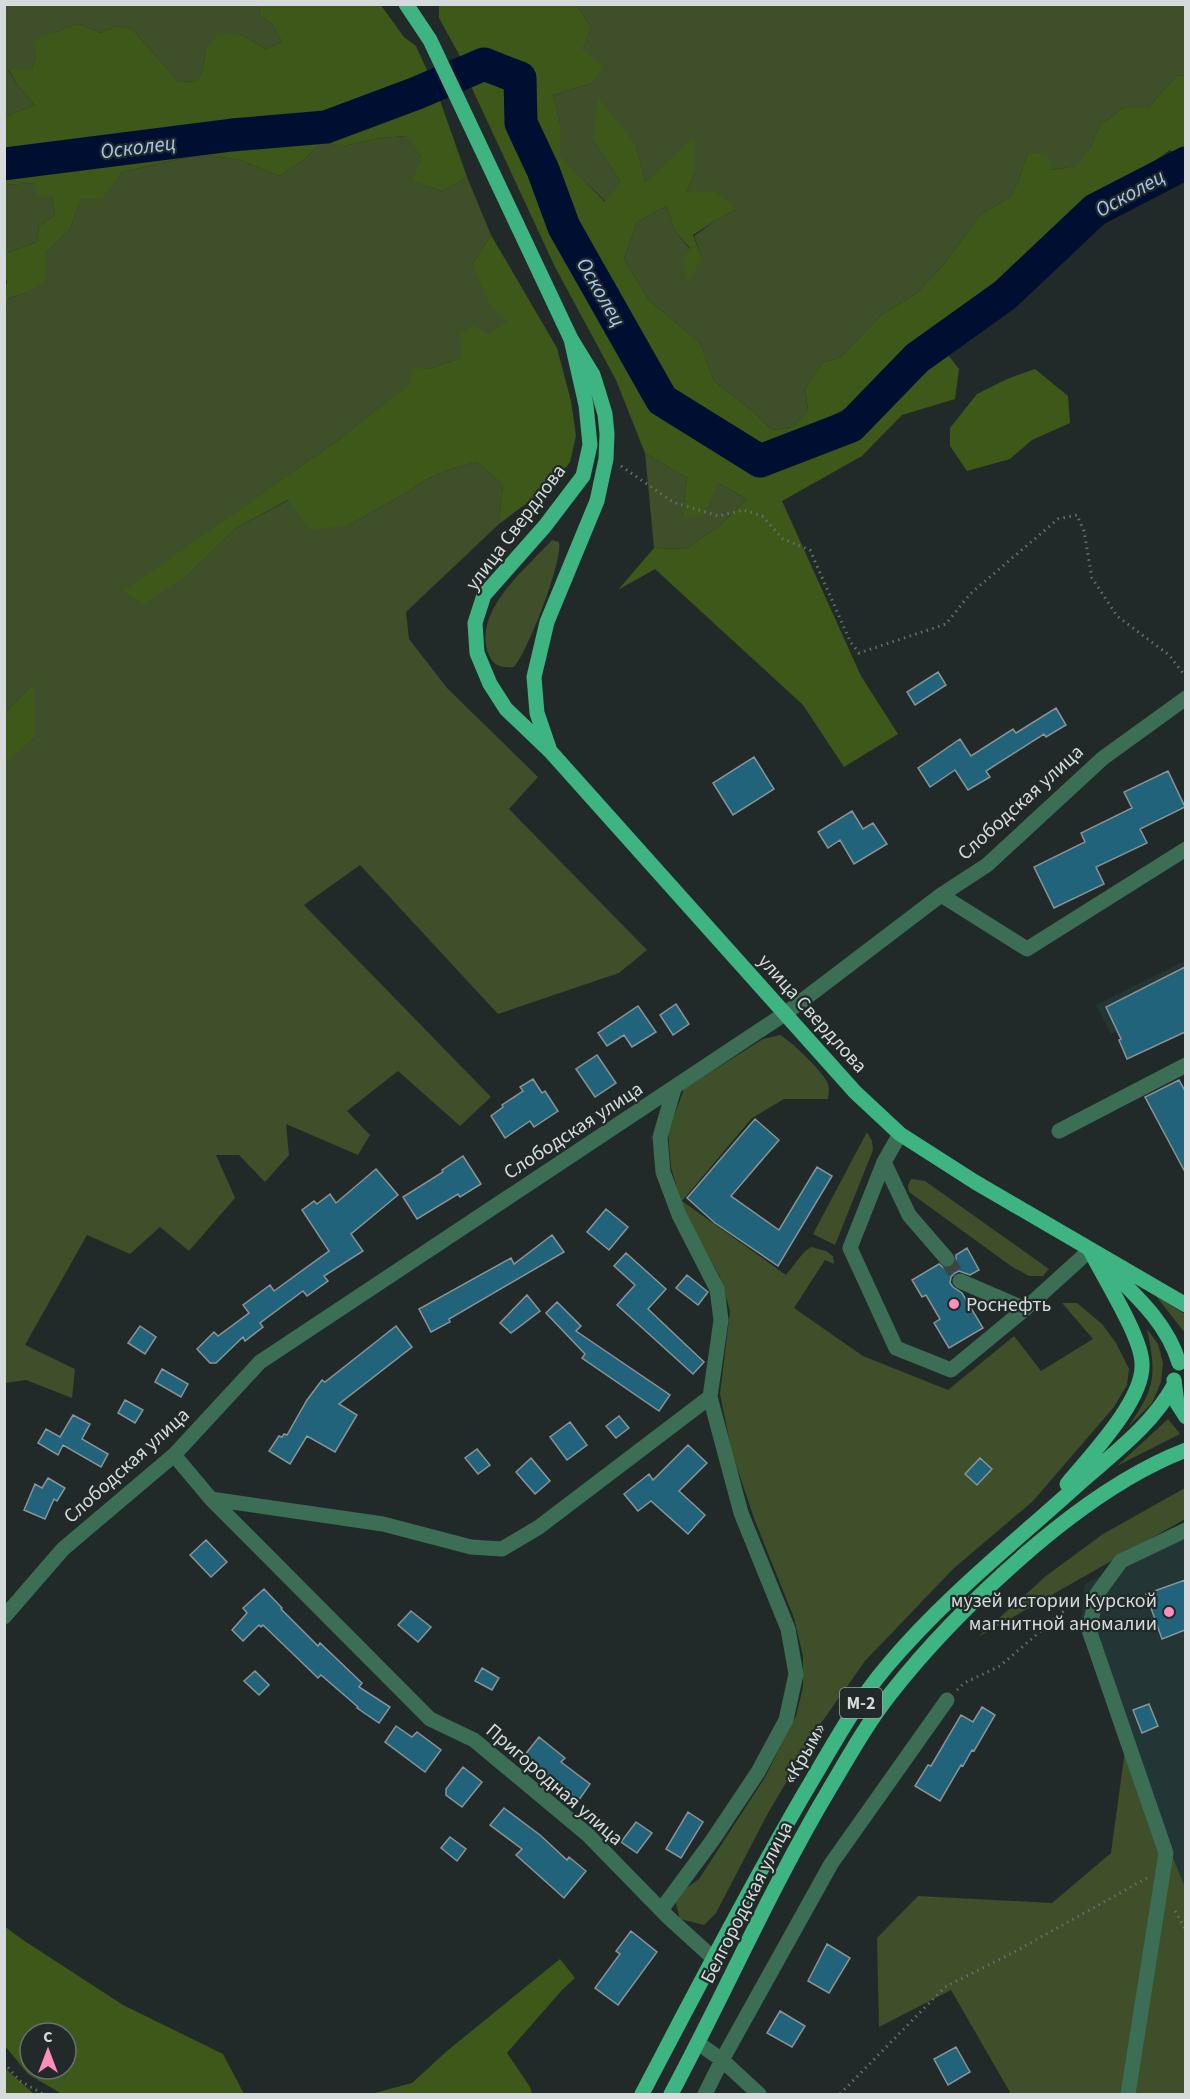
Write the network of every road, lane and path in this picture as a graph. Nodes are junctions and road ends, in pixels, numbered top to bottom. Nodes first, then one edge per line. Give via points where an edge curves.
1 (406, 4) edge
2 (570, 339) junction
3 (606, 459) junction
4 (1185, 677) edge
5 (1185, 701) edge
6 (550, 751) junction
7 (1185, 849) edge
8 (941, 895) junction
9 (786, 1013) junction
10 (1185, 1065) edge
11 (674, 1089) junction
12 (1059, 1131) dead end
13 (900, 1134) junction
14 (884, 1162) junction
15 (1090, 1251) junction
16 (947, 1259) tunnel mouth
17 (960, 1281) tunnel mouth
18 (1182, 1299) edge
19 (1025, 1309) junction
20 (1182, 1358) edge
21 (1174, 1384) junction
22 (710, 1397) junction
23 (1185, 1417) edge
24 (1185, 1450) edge
25 (174, 1455) junction
26 (211, 1499) junction
27 (1035, 1523) junction
28 (1185, 1530) edge
29 (1097, 1594) junction
30 (4, 1617) edge
31 (947, 1700) joint
32 (1166, 1853) junction
33 (661, 1910) junction
34 (713, 1958) junction
35 (698, 2043) junction
36 (722, 2060) junction
37 (4, 2063) edge
38 (44, 2094) edge
39 (642, 2094) edge
40 (671, 2094) edge
41 (705, 2094) edge
42 (759, 2094) edge
43 (840, 2094) edge
44 (1128, 2094) edge

1 - 2 main road, улица Свердлова via 430,40
2 - 3 main road, улица Свердлова via 593,375 605,414
2 - 6 main road, улица Свердлова via 586,405 590,445 583,476 484,595 475,622 477,653 490,684 506,709
3 - 4 path via 626,468 674,502 718,516 744,510 762,516 783,539 810,550 859,653 946,624 970,594 1058,519 1077,515 1084,531 1092,578 1110,606 1117,616 1169,655
3 - 6 main road, улица Свердлова via 597,501 547,622 534,677 537,713
5 - 8 street, Слободская улица via 1102,758 987,865
6 - 9 main road, улица Свердлова
7 - 8 street via 1027,949
8 - 9 street, Слободская улица
9 - 11 street, Слободская улица
9 - 13 main road, улица Свердлова via 855,1092
10 - 12 street
11 - 22 street via 660,1137 663,1172 717,1289 721,1320
11 - 25 street, Слободская улица via 260,1362
13 - 14 street
13 - 15 main road, улица Свердлова
14 - 16 street via 909,1215
14 - 19 street via 850,1248 896,1348 951,1370
15 - 18 main road
15 - 19 street
15 - 20 main road via 1149,1310
15 - 27 main road via 1137,1342 1143,1363 1140,1383 1114,1425
17 - 19 street
20 - 21 main road, «Крым» / М-2
21 - 23 main road, «Крым» / М-2 via 1177,1403
21 - 27 main road, «Крым» / М-2 via 1151,1418
22 - 26 street via 539,1527 502,1549 471,1547 383,1524
22 - 33 street via 741,1513 788,1629 796,1674 786,1720 758,1772
24 - 35 main road, Белгородская улица / М-2 via 1128,1479 1045,1537 971,1602 890,1694 785,1867
25 - 26 street, Пригородная улица
25 - 30 street, Слободская улица via 63,1549
26 - 33 street, Пригородная улица via 430,1719 474,1740 588,1836
27 - 34 main road, «Крым» / М-2 via 928,1620 885,1668 845,1724
28 - 29 street via 1121,1561
29 - 31 path via 1079,1598 1000,1666 964,1683
29 - 32 street via 1089,1630
31 - 36 street via 831,1864
32 - 43 path via 1152,1876 945,1987
32 - 44 street
33 - 34 street, Пригородная улица
34 - 39 main road, «Крым» / М-2
35 - 36 street
35 - 40 main road, Белгородская улица / М-2
36 - 41 street
36 - 42 street
37 - 38 path via 20,2081

